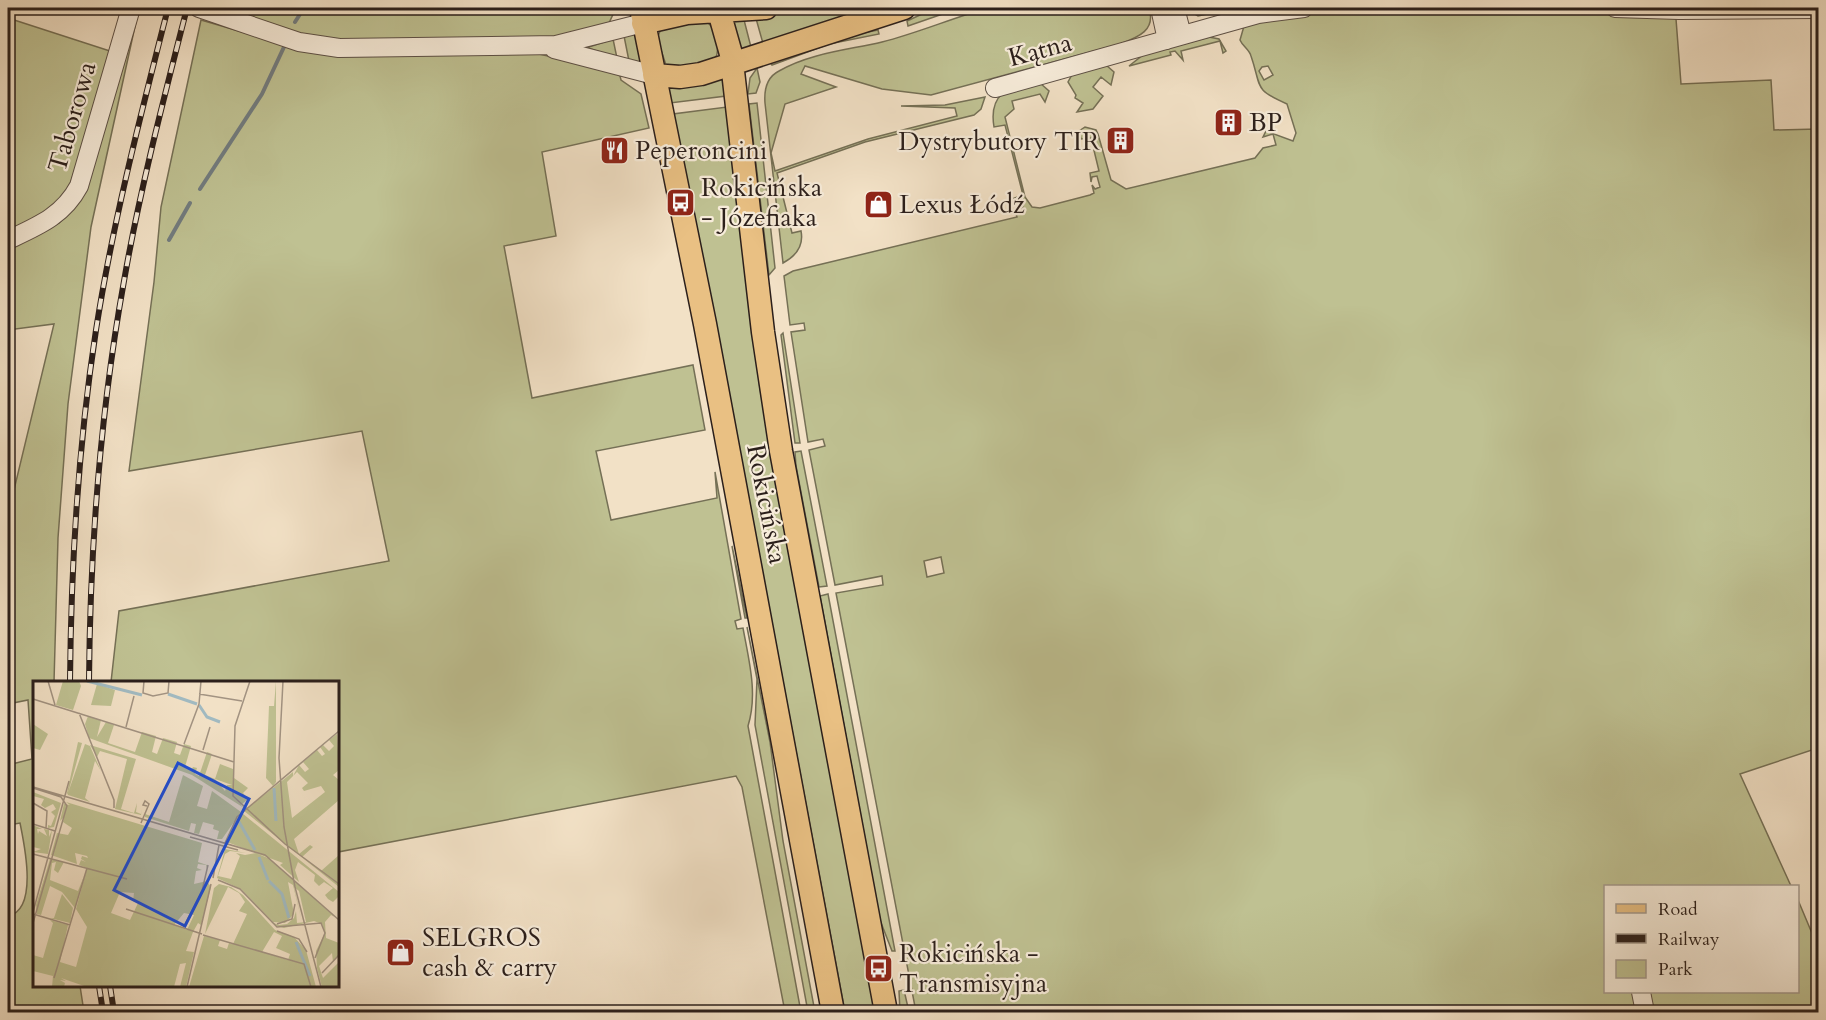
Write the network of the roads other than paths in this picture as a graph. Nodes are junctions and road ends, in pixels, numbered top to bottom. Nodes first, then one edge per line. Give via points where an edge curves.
1 (130, 8) edge
2 (199, 8) edge
3 (766, 8) edge
4 (904, 8) edge
5 (1160, 8) edge
6 (1175, 8) edge
7 (1304, 8) edge
8 (1615, 8) edge
9 (719, 9) edge
10 (1818, 9) edge
11 (642, 15) edge
12 (1175, 38) junction
13 (531, 46) junction
14 (732, 65) junction
15 (654, 75) junction
16 (995, 88) dead end
17 (8, 240) edge
18 (1641, 993) edge
19 (833, 1012) edge
20 (886, 1012) edge
21 (1645, 1012) edge

1 - 17 street, Taborowa via 80,186 55,217
2 - 13 street via 319,46
3 - 9 main road
4 - 14 main road
5 - 12 street
6 - 12 street
7 - 12 street, Kątna via 1268,11
8 - 10 street
9 - 11 main road
9 - 14 main road, Rokicińska
11 - 13 street via 572,42
11 - 15 main road, Rokicińska
12 - 16 street, Kątna
13 - 15 street via 566,51
14 - 15 main road via 690,76
14 - 20 main road, Rokicińska via 771,388
15 - 19 main road, Rokicińska via 703,313
18 - 21 street

